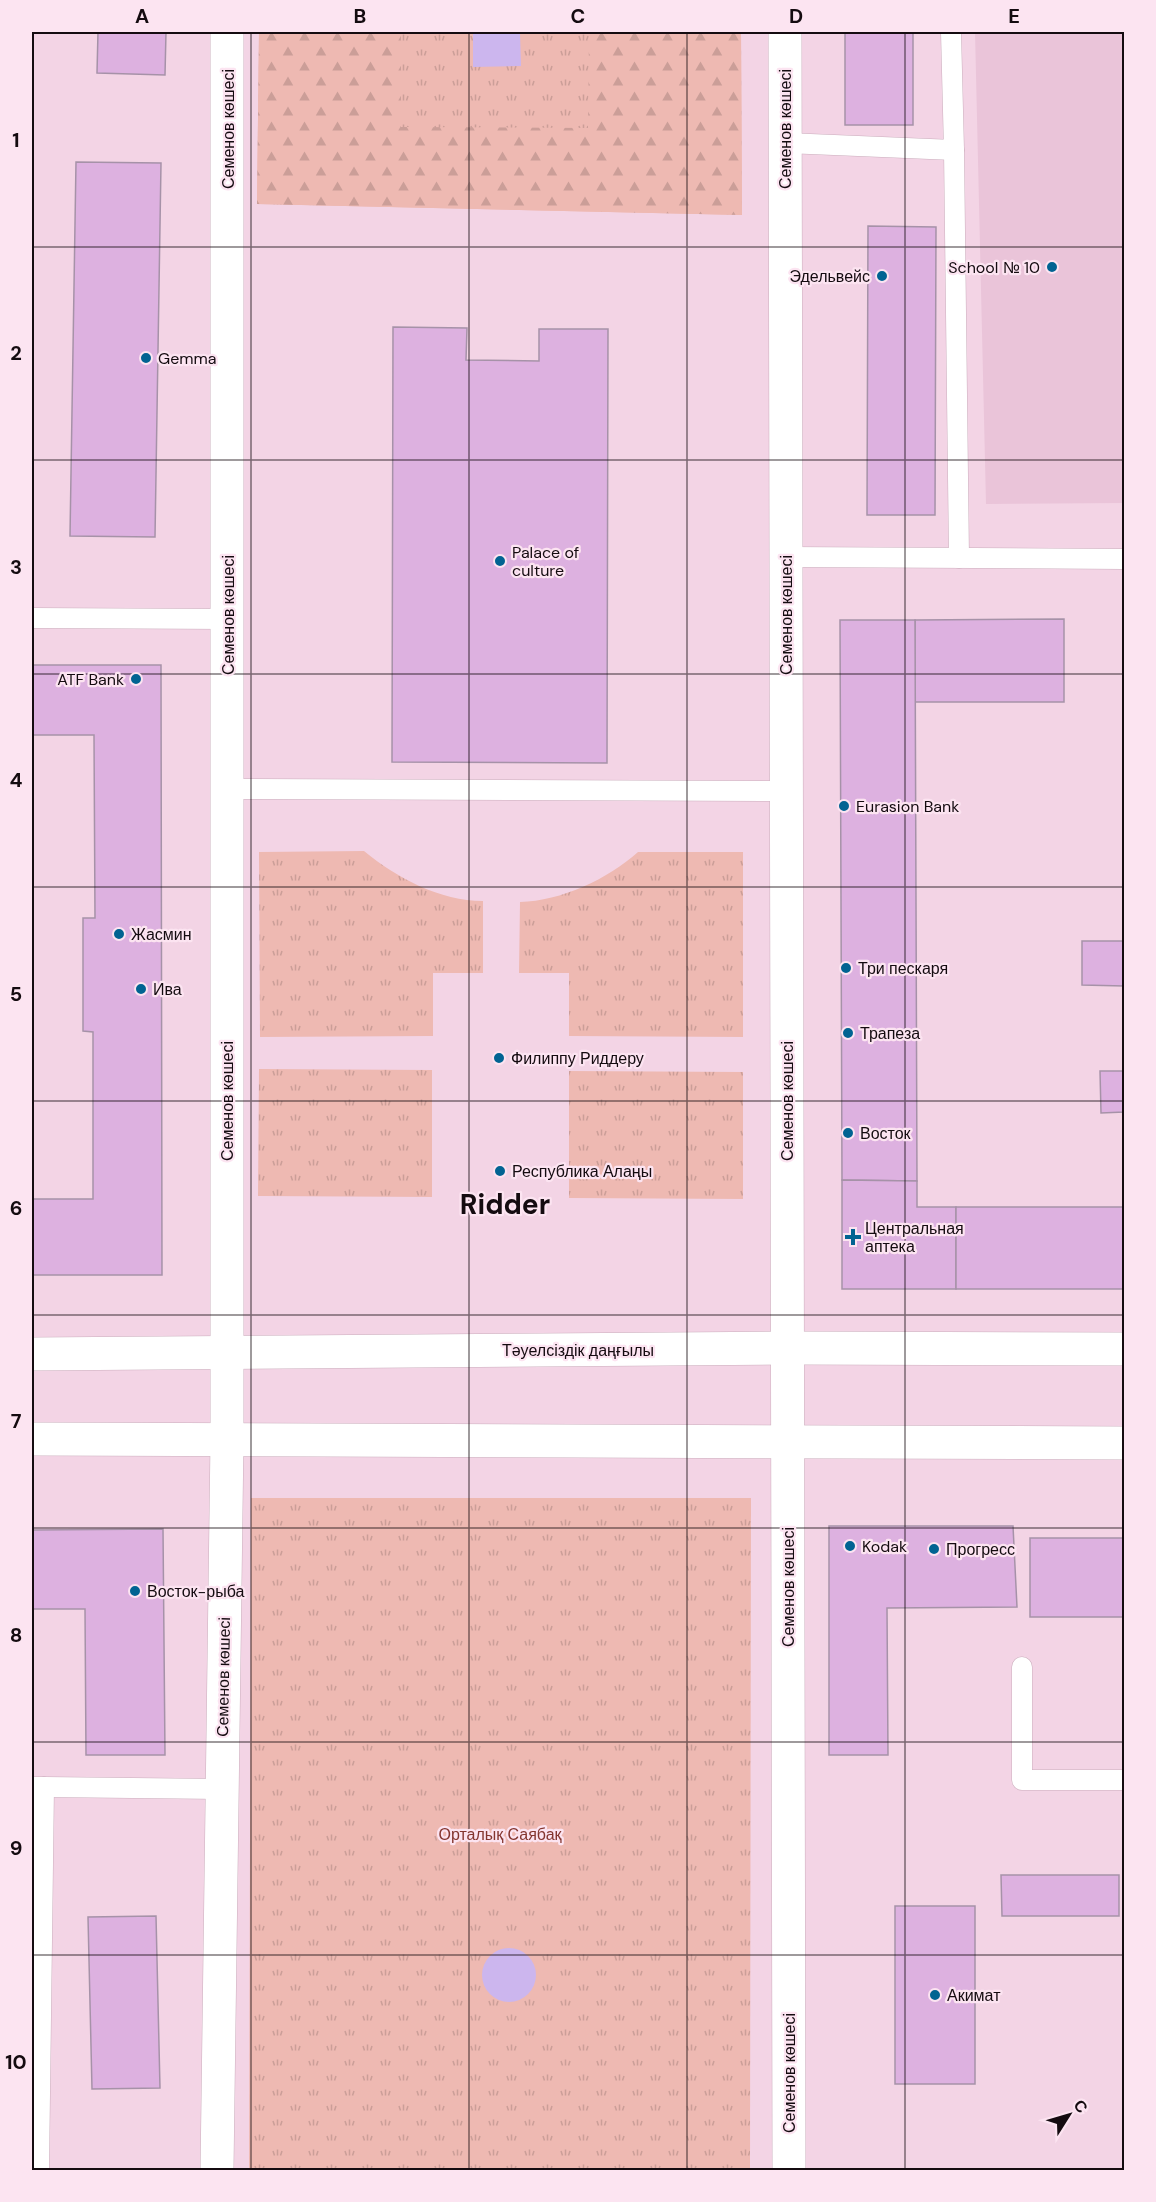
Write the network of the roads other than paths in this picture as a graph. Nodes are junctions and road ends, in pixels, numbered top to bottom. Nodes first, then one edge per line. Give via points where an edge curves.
1 (227, 32) edge
2 (785, 32) edge
3 (951, 32) edge
4 (786, 143) junction
5 (954, 150) junction
6 (786, 557) junction
7 (959, 558) junction
8 (1125, 559) edge
9 (32, 618) edge
10 (228, 619) junction
11 (228, 789) junction
12 (787, 791) junction
13 (788, 1348) junction
14 (1125, 1349) edge
15 (226, 1353) junction
16 (32, 1354) edge
17 (32, 1439) edge
18 (227, 1440) junction
19 (788, 1442) junction
20 (1125, 1443) edge
21 (1022, 1667) dead end
22 (1125, 1780) edge
23 (38, 1787) edge
24 (221, 1789) junction
25 (36, 1994) edge
26 (39, 2170) edge
27 (217, 2170) edge
28 (789, 2170) edge

1 - 10 street, Семенов көшесі
2 - 4 street, Семенов көшесі
3 - 5 lane
4 - 5 lane
4 - 6 street, Семенов көшесі
5 - 7 lane
6 - 7 lane
6 - 12 street, Семенов көшесі
7 - 8 lane
9 - 10 lane
10 - 11 street, Семенов көшесі
11 - 12 lane
11 - 15 street, Семенов көшесі
12 - 13 street, Семенов көшесі
13 - 14 street, Тәуелсіздік даңғылы
13 - 15 street, Тәуелсіздік даңғылы
13 - 19 street, Семенов көшесі
15 - 16 street, Тәуелсіздік даңғылы
15 - 18 street, Семенов көшесі
17 - 18 street
18 - 19 street
18 - 24 street, Семенов көшесі
19 - 20 street
19 - 28 street, Семенов көшесі
21 - 22 lane via 1022,1780
23 - 24 lane
23 - 25 lane
24 - 27 street, Семенов көшесі
25 - 26 lane

